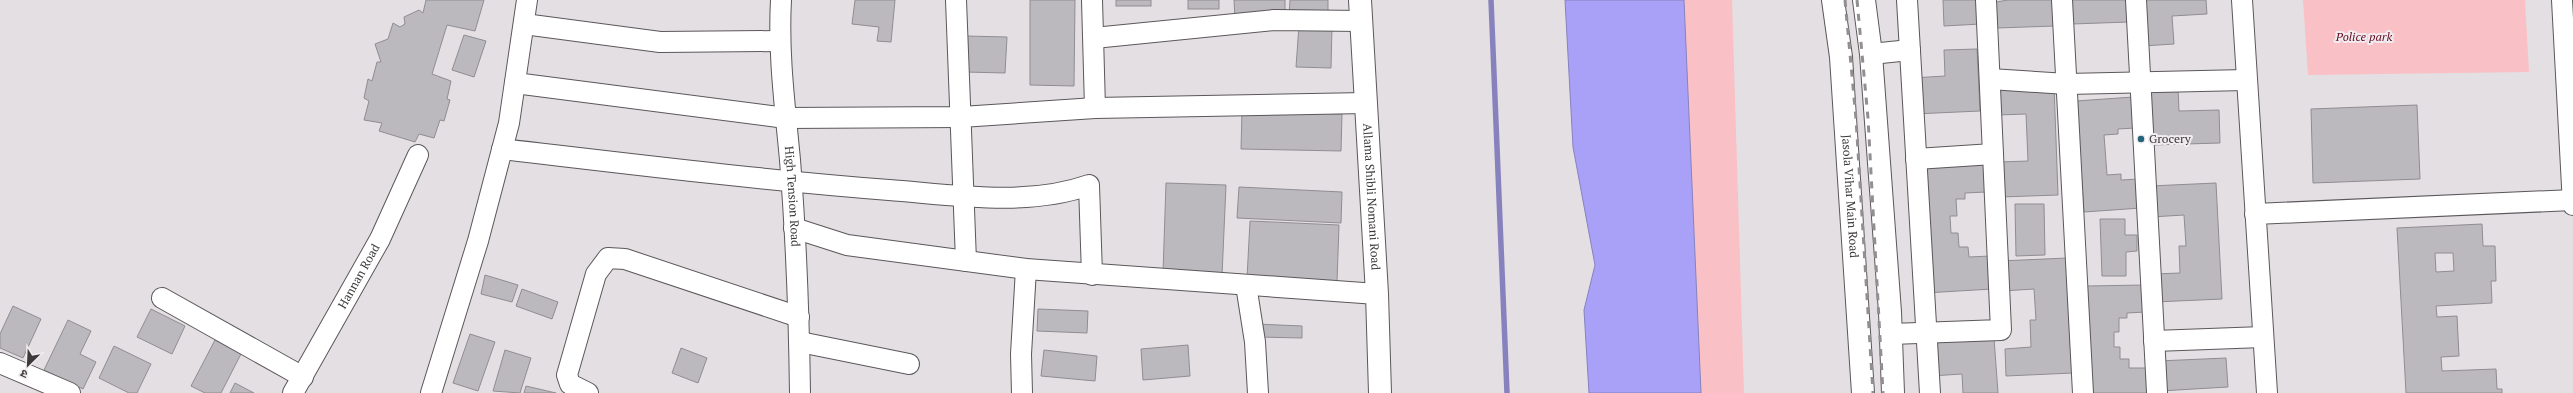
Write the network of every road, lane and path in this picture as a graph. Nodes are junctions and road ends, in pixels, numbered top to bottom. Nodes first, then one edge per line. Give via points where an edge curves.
1 (527, 0) edge
2 (781, 0) edge
3 (956, 0) edge
4 (1092, 0) edge
5 (1833, 0) edge
6 (1864, 0) edge
7 (1907, 0) edge
8 (1986, 0) edge
9 (2062, 0) edge
10 (2136, 0) edge
11 (2242, 0) edge
12 (2562, 0) edge
13 (1361, 11) edge
14 (524, 24) junction
15 (1094, 38) junction
16 (778, 41) junction
17 (1910, 50) junction
18 (1871, 54) junction
19 (1990, 79) junction
20 (2246, 80) junction
21 (2140, 82) junction
22 (515, 83) junction
23 (2067, 84) junction
24 (1366, 103) junction
25 (1095, 108) junction
26 (961, 117) junction
27 (786, 118) junction
28 (2571, 139) edge
29 (502, 149) junction
30 (1993, 154) junction
31 (418, 155) dead end
32 (1916, 159) junction
33 (790, 183) junction
34 (963, 196) junction
35 (2573, 200) edge
36 (2573, 205) edge
37 (2255, 214) junction
38 (794, 228) junction
39 (966, 261) junction
40 (1026, 269) junction
41 (1092, 275) junction
42 (1246, 285) junction
43 (1377, 294) junction
44 (162, 298) dead end
45 (799, 317) junction
46 (1926, 333) junction
47 (1890, 334) junction
48 (2263, 337) junction
49 (2154, 341) junction
50 (800, 342) junction
51 (0, 363) edge
52 (909, 364) dead end
53 (298, 385) edge
54 (2157, 392) dead end
55 (70, 393) edge
56 (431, 393) edge
57 (588, 393) edge
58 (800, 393) edge
59 (1022, 393) edge
60 (1258, 393) edge
61 (1380, 393) edge
62 (1863, 393) edge
63 (1893, 393) edge
64 (1930, 393) edge
65 (2083, 393) edge
66 (2267, 393) edge

1 - 14 street
2 - 16 street, High Tension Road
3 - 26 street
4 - 15 street
5 - 62 street, Jasola Vihar Main Road via 1841,57
6 - 18 street
7 - 17 street
8 - 19 street
9 - 23 street
10 - 21 street
11 - 20 street
12 - 28 street
13 - 15 street
13 - 24 street, Allama Shibli Nomani Road
14 - 16 street via 660,42
14 - 22 street
15 - 25 street
16 - 27 street, High Tension Road
17 - 18 street
17 - 32 street
18 - 47 street
19 - 23 street
19 - 30 street
20 - 21 street
20 - 37 street
21 - 23 street
21 - 49 street
22 - 27 street
22 - 29 street
23 - 65 street
24 - 25 street
24 - 43 street, Allama Shibli Nomani Road
25 - 26 street
26 - 27 street
26 - 34 street
27 - 33 street, High Tension Road
28 - 35 street
29 - 33 street
29 - 56 street via 478,241
30 - 32 street
30 - 46 street via 2001,330
31 - 53 street, Hannan Road via 380,239
32 - 46 street
33 - 34 street
33 - 38 street, High Tension Road
34 - 39 street
34 - 41 street via 1041,196 1063,194 1089,185
35 - 36 street
35 - 37 street
37 - 48 street
38 - 39 street via 847,245
38 - 45 street, High Tension Road
39 - 40 street
40 - 41 street
40 - 59 street via 1021,354
41 - 42 street
42 - 43 street
42 - 60 street via 1255,342
43 - 61 street, Allama Shibli Nomani Road
44 - 53 street
45 - 50 street, High Tension Road
45 - 57 street via 615,256 608,258 596,274 568,375 570,384
46 - 47 street
46 - 64 street
47 - 63 street
48 - 49 street
48 - 66 street
49 - 54 street
50 - 52 street
50 - 58 street, High Tension Road
51 - 55 street

